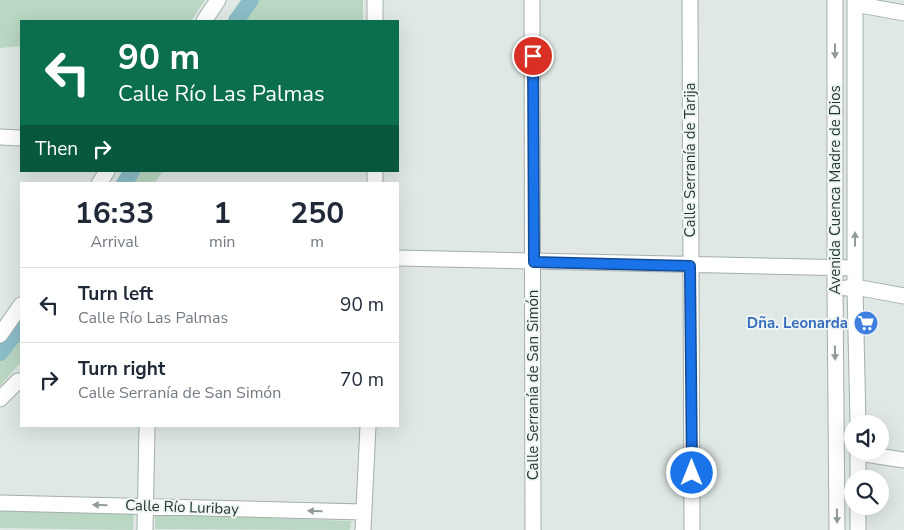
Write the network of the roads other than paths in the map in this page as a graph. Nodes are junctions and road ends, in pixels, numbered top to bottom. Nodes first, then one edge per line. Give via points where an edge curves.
1 (218, 0) edge
2 (375, 0) edge
3 (532, 0) edge
4 (690, 0) edge
5 (835, 0) edge
6 (854, 2) edge
7 (904, 13) edge
8 (205, 20) edge
9 (375, 20) edge
10 (0, 137) edge
11 (20, 138) edge
12 (399, 258) edge
13 (534, 262) junction
14 (690, 266) junction
15 (835, 268) junction
16 (855, 268) junction
17 (855, 287) junction
18 (835, 288) junction
19 (904, 296) edge
20 (20, 306) edge
21 (0, 335) edge
22 (20, 381) edge
23 (0, 399) edge
24 (858, 415) edge
25 (147, 427) edge
26 (368, 427) edge
27 (889, 457) edge
28 (904, 460) edge
29 (0, 503) edge
30 (146, 506) junction
31 (363, 512) junction
32 (858, 515) edge
33 (145, 530) edge
34 (363, 530) edge
35 (533, 530) edge
36 (692, 530) edge
37 (837, 530) edge
38 (858, 530) edge

1 - 8 street
2 - 9 street
3 - 13 street, Calle Serranía de San Simón
4 - 14 street, Calle Serranía de Tarija
5 -> 15 street, Avenida Cuenca Madre de Dios
6 - 7 street
16 -> 6 street, Avenida Cuenca Madre de Dios
10 - 11 street
12 - 13 street
13 - 14 street
13 - 35 street, Calle Serranía de San Simón
14 - 15 street
14 - 36 street, Calle Serranía de Tarija
15 - 16 street
15 - 18 street, Avenida Cuenca Madre de Dios
16 - 17 street, Avenida Cuenca Madre de Dios
17 - 18 street
17 - 19 street
17 - 24 street, Avenida Cuenca Madre de Dios
18 -> 37 street, Avenida Cuenca Madre de Dios
20 - 21 street
22 - 23 street
25 - 30 street
26 - 31 street
27 - 28 street
30 -> 29 street, Calle Río Luribay
31 -> 30 street, Calle Río Luribay
30 - 33 street
31 - 34 street
32 - 38 street

